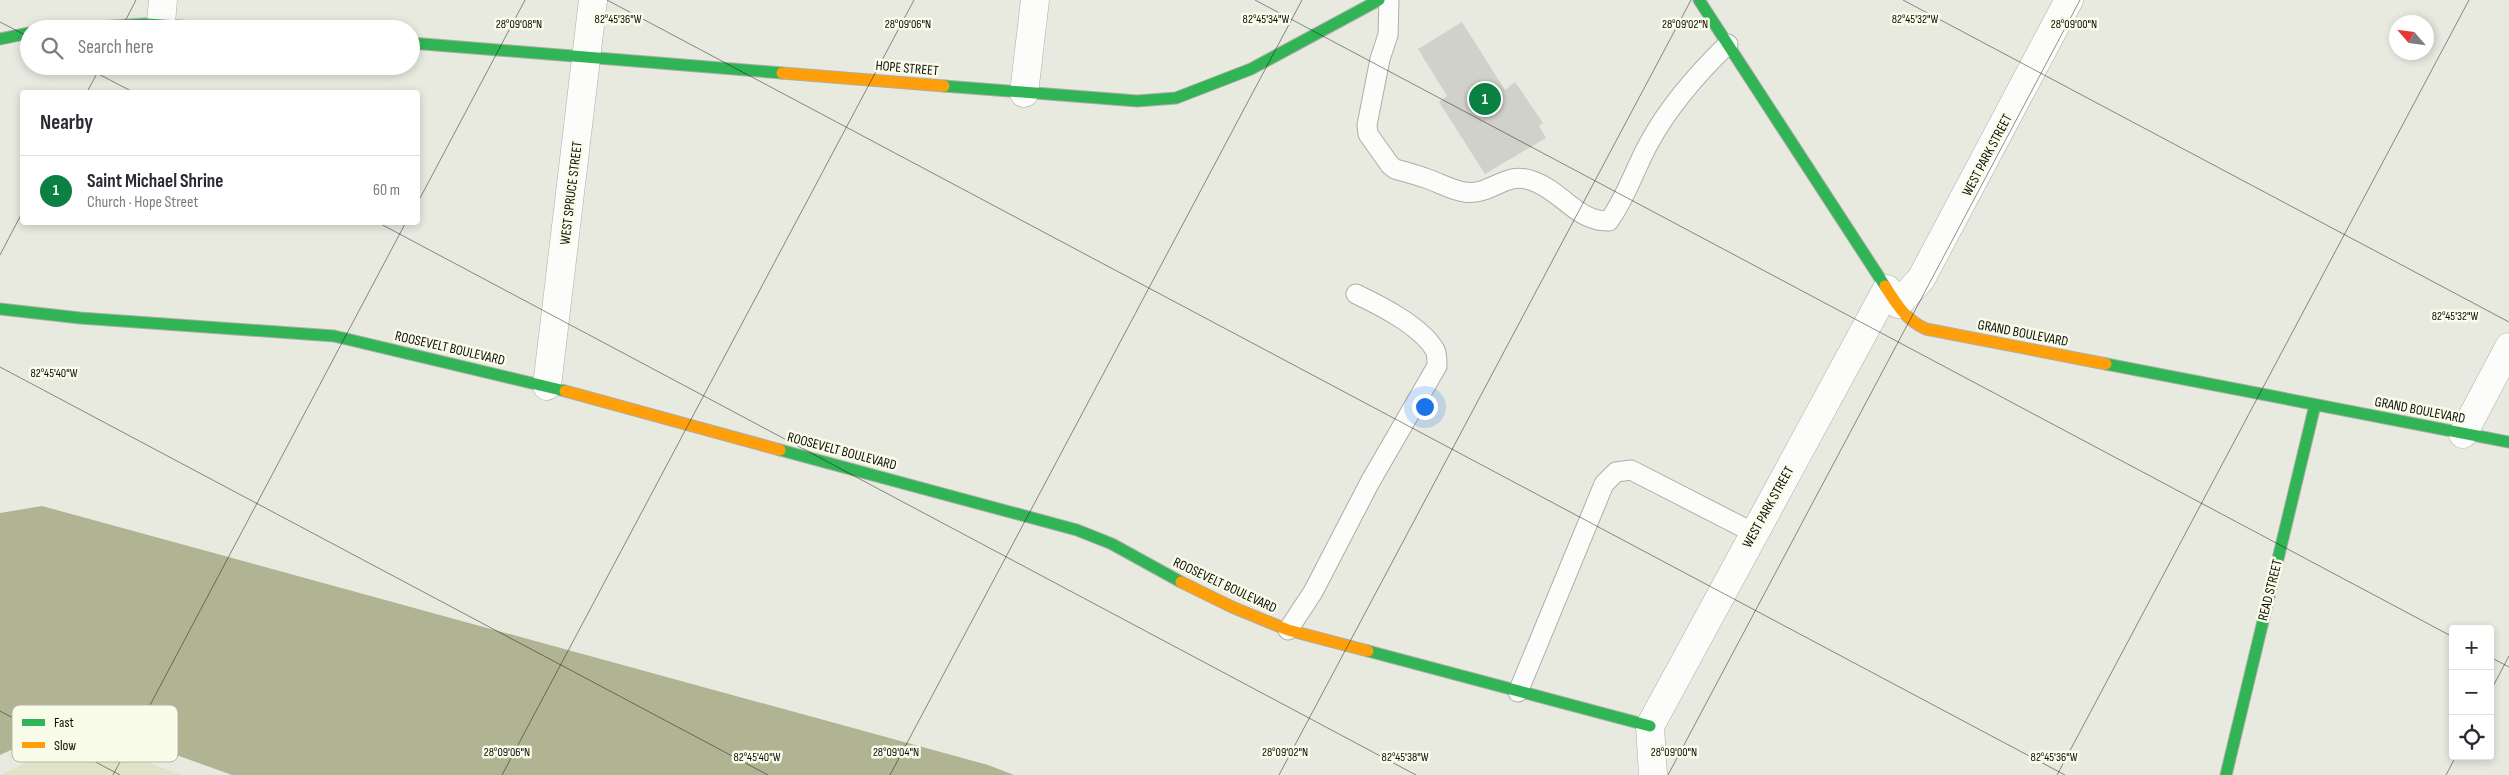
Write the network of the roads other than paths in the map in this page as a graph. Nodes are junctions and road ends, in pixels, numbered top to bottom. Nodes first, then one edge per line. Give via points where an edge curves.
1 (593, 0) edge
2 (1035, 0) edge
3 (1378, 0) edge
4 (1389, 0) edge
5 (1700, 0) edge
6 (2069, 0) edge
7 (162, 12) edge
8 (118, 20) edge
9 (193, 20) edge
10 (20, 35) edge
11 (0, 38) edge
12 (420, 44) edge
13 (1728, 44) junction
14 (588, 57) junction
15 (1024, 92) junction
16 (1356, 294) dead end
17 (1893, 296) junction
18 (0, 309) edge
19 (2509, 347) edge
20 (547, 386) junction
21 (2315, 406) junction
22 (2463, 434) junction
23 (2509, 442) edge
24 (1754, 534) junction
25 (1288, 630) junction
26 (1518, 692) junction
27 (1650, 726) junction
28 (1653, 775) edge
29 (2226, 775) edge

1 - 14 street, WEST SPRUCE STREET
2 - 15 street
3 - 15 street, HOPE STREET via 1251,69 1176,98 1137,101
4 - 13 lane via 1388,35 1367,125 1368,134 1390,165 1463,192 1480,192 1510,178 1532,180 1554,191 1578,212 1596,222 1609,221 1624,200 1649,143 1696,75
5 - 13 street, GRAND BOULEVARD
6 - 17 street, WEST PARK STREET via 1921,279
7 - 8 street
7 - 9 street
10 - 11 street
12 - 14 street, HOPE STREET
13 - 17 street, GRAND BOULEVARD
14 - 15 street, HOPE STREET
14 - 20 street, WEST SPRUCE STREET
16 - 25 lane via 1384,308 1418,334 1436,351 1437,366 1370,482 1313,592
17 - 21 street, GRAND BOULEVARD via 1913,324 1926,329
17 - 24 street, WEST PARK STREET
18 - 20 street, ROOSEVELT BOULEVARD via 80,318 334,336
19 - 22 street
20 - 25 street, ROOSEVELT BOULEVARD via 1090,534 1179,581
21 - 22 street, GRAND BOULEVARD
21 - 29 street, READ STREET
22 - 23 street, GRAND BOULEVARD
24 - 26 lane via 1631,470 1616,472 1604,484
24 - 27 street, WEST PARK STREET
25 - 26 street, ROOSEVELT BOULEVARD
26 - 27 street, ROOSEVELT BOULEVARD
27 - 28 street

